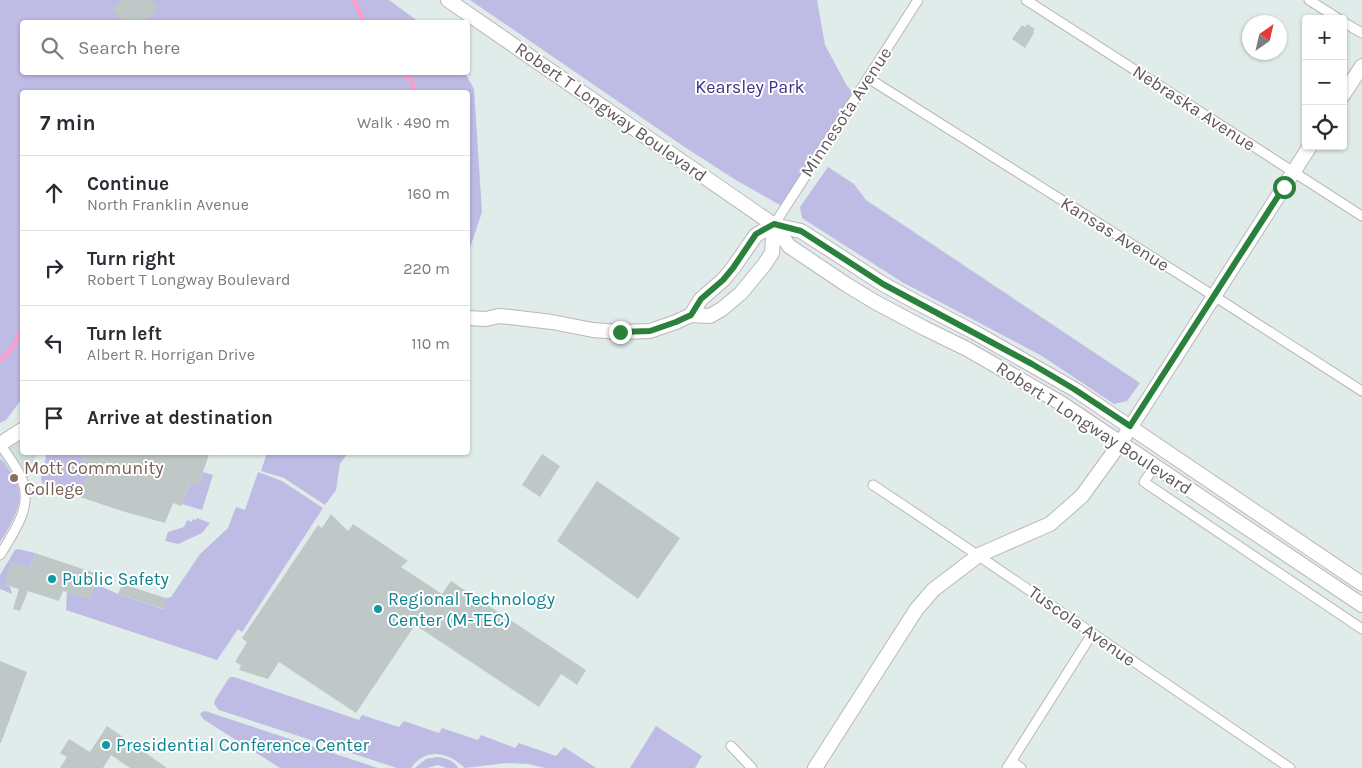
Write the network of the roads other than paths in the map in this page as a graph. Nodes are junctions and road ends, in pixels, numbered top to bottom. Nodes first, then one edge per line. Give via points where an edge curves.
1 (448, 0) edge
2 (918, 0) edge
3 (1026, 0) edge
4 (1309, 0) edge
5 (1333, 15) edge
6 (1347, 25) edge
7 (1362, 34) edge
8 (1362, 66) edge
9 (868, 78) junction
10 (1347, 89) edge
11 (1308, 150) edge
12 (1294, 172) junction
13 (1362, 216) edge
14 (774, 224) junction
15 (1214, 296) junction
16 (691, 315) junction
17 (470, 318) edge
18 (1362, 392) edge
19 (1130, 426) junction
20 (20, 431) edge
21 (1121, 442) junction
22 (0, 444) edge
23 (1155, 466) junction
24 (873, 485) dead end
25 (0, 555) edge
26 (979, 555) junction
27 (1362, 584) edge
28 (1362, 604) edge
29 (1362, 629) edge
30 (1092, 634) junction
31 (731, 746) dead end
32 (1010, 765) edge
33 (752, 768) edge
34 (815, 768) edge
35 (1022, 768) edge
36 (1290, 768) edge

1 - 14 street, Robert T Longway Boulevard
2 - 9 street, Minnesota Avenue
3 - 12 street, Nebraska Avenue
4 - 5 street
6 - 7 street
8 - 10 street
9 - 14 street, Minnesota Avenue
9 - 15 street, Kansas Avenue
11 - 12 street
12 - 13 street, Nebraska Avenue
12 - 15 street
14 - 16 street via 756,234 733,268 701,299
14 - 16 street via 772,253 747,287 710,316
14 - 19 street, Robert T Longway Boulevard via 801,231 883,284 1032,364
14 - 21 street, Robert T Longway Boulevard via 789,246 847,285 1020,378
15 - 18 street, Kansas Avenue
15 - 19 street
16 - 17 street via 650,331 620,332 510,317
19 - 21 street
19 - 27 street, Robert T Longway Boulevard
20 - 22 street
21 - 23 street, Robert T Longway Boulevard
21 - 26 street via 1082,496 1050,524
22 - 25 street via 23,482 26,497 21,520
23 - 28 street, Robert T Longway Boulevard
23 - 29 street via 1144,482
24 - 26 street, Tuscola Avenue
26 - 30 street, Tuscola Avenue
26 - 34 street via 933,590 916,610
30 - 32 street
30 - 36 street, Tuscola Avenue
31 - 33 street
32 - 35 street

